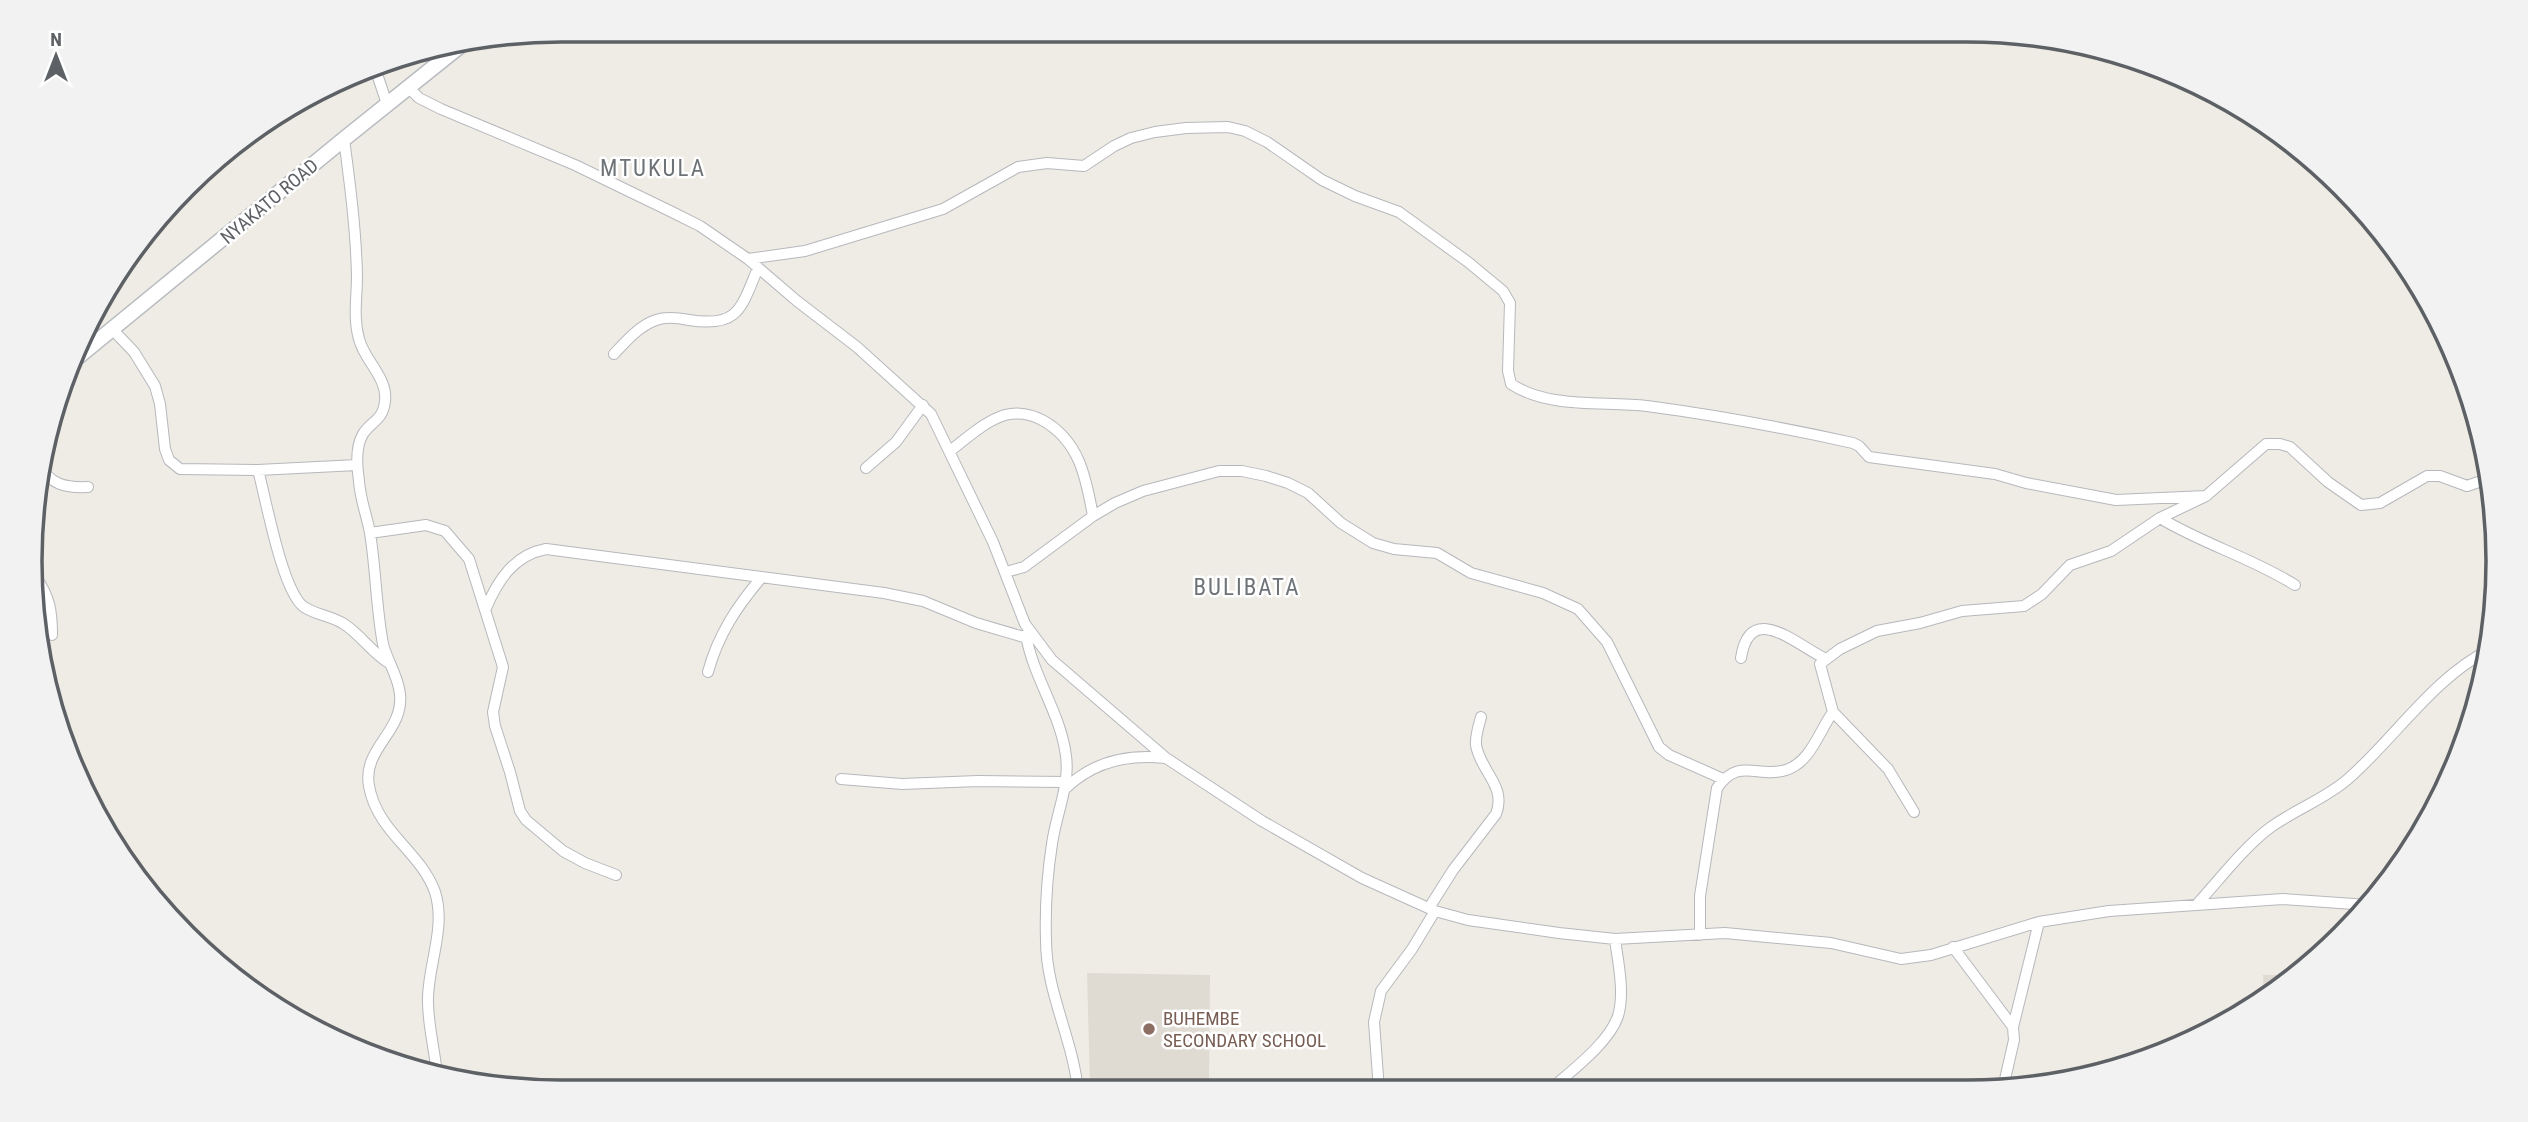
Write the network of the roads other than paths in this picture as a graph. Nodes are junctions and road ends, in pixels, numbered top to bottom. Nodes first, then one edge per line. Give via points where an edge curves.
1 (449, 55) edge
2 (378, 76) edge
3 (408, 87) junction
4 (387, 104) junction
5 (344, 139) junction
6 (748, 259) junction
7 (758, 268) junction
8 (112, 329) junction
9 (88, 348) edge
10 (614, 354) dead end
11 (923, 405) junction
12 (950, 451) junction
13 (358, 465) junction
14 (866, 468) dead end
15 (258, 470) junction
16 (49, 477) edge
17 (2480, 482) edge
18 (88, 487) dead end
19 (2206, 496) junction
20 (1093, 516) junction
21 (2160, 518) junction
22 (370, 533) junction
23 (1006, 572) junction
24 (762, 577) junction
25 (2295, 584) dead end
26 (43, 588) edge
27 (486, 608) junction
28 (1024, 624) junction
29 (52, 635) dead end
30 (1027, 638) junction
31 (2477, 656) edge
32 (1741, 658) dead end
33 (1824, 658) junction
34 (389, 663) junction
35 (708, 672) dead end
36 (1833, 712) junction
37 (1481, 716) dead end
38 (1166, 758) junction
39 (841, 779) dead end
40 (1723, 779) junction
41 (1066, 785) junction
42 (1914, 812) dead end
43 (616, 875) dead end
44 (2197, 904) junction
45 (2356, 904) edge
46 (1432, 909) junction
47 (2039, 922) junction
48 (1700, 935) junction
49 (1615, 939) junction
50 (1954, 947) junction
51 (2013, 1027) junction
52 (436, 1064) edge
53 (2005, 1079) edge
54 (1076, 1080) edge
55 (1378, 1080) edge
56 (1560, 1080) edge

1 - 3 street, NYAKATO ROAD
2 - 4 street
3 - 4 street, NYAKATO ROAD
3 - 6 street via 441,109 575,165 700,226
4 - 5 street, NYAKATO ROAD
5 - 8 street, NYAKATO ROAD
5 - 13 street via 355,250 356,331 383,383 386,400 380,418 363,434
6 - 7 street
6 - 19 street via 805,251 943,209 1018,167 1047,163 1084,166 1131,138 1186,128 1228,127 1267,142 1322,180 1399,212 1503,291 1511,315 1508,371 1511,384 1525,393 1754,424 1853,443 1869,457 1996,474 2105,499
7 - 10 street via 738,311 729,319 658,319 631,335
7 - 11 street
8 - 9 street, NYAKATO ROAD
8 - 15 street via 134,352 155,386 165,449 174,465 180,469
11 - 12 street
11 - 14 street via 896,442
12 - 20 street via 1006,415 1036,417 1070,442 1088,485
12 - 23 street
13 - 15 street
13 - 22 street
15 - 34 street via 296,598 304,607 342,622
16 - 18 street via 64,486
17 - 19 street via 2468,486 2440,476 2427,477 2380,503 2361,505 2290,447 2273,443 2263,446
19 - 21 street
20 - 23 street via 1034,562
20 - 40 street via 1143,491 1219,471 1242,471 1289,483 1373,543 1437,553 1471,573 1543,593 1578,609 1607,642 1659,747
21 - 25 street
21 - 33 street via 2111,551 2070,565 2024,606 1962,611 1877,631
22 - 27 street via 425,525 444,531 470,559
22 - 34 street
23 - 28 street
24 - 27 street via 546,549 529,552 511,566
24 - 30 street via 923,601
24 - 35 street via 727,624
26 - 29 street via 52,611
27 - 43 street via 503,667 494,701 495,726 520,811 563,851
28 - 30 street
28 - 38 street via 1061,669
30 - 41 street via 1062,734
31 - 44 street via 2449,678 2346,781 2271,827
32 - 33 street via 1747,638 1762,629 1788,636
33 - 36 street via 1820,666
34 - 52 street via 397,679 399,712 372,759 369,787 377,811 417,862 439,907 428,995
36 - 40 street via 1811,751 1787,770 1744,769
36 - 42 street via 1888,769
37 - 46 street via 1476,744 1500,804 1453,870
38 - 41 street via 1120,759
38 - 46 street via 1332,862
39 - 41 street
40 - 48 street via 1717,788 1700,896
41 - 54 street via 1052,845 1046,941
44 - 45 street via 2283,899
44 - 47 street
46 - 49 street via 1495,925
46 - 55 street via 1412,949 1381,992 1374,1022
47 - 50 street
47 - 51 street
48 - 49 street
48 - 50 street via 1798,939 1901,959
49 - 56 street via 1618,1017 1604,1038
50 - 51 street
51 - 53 street

